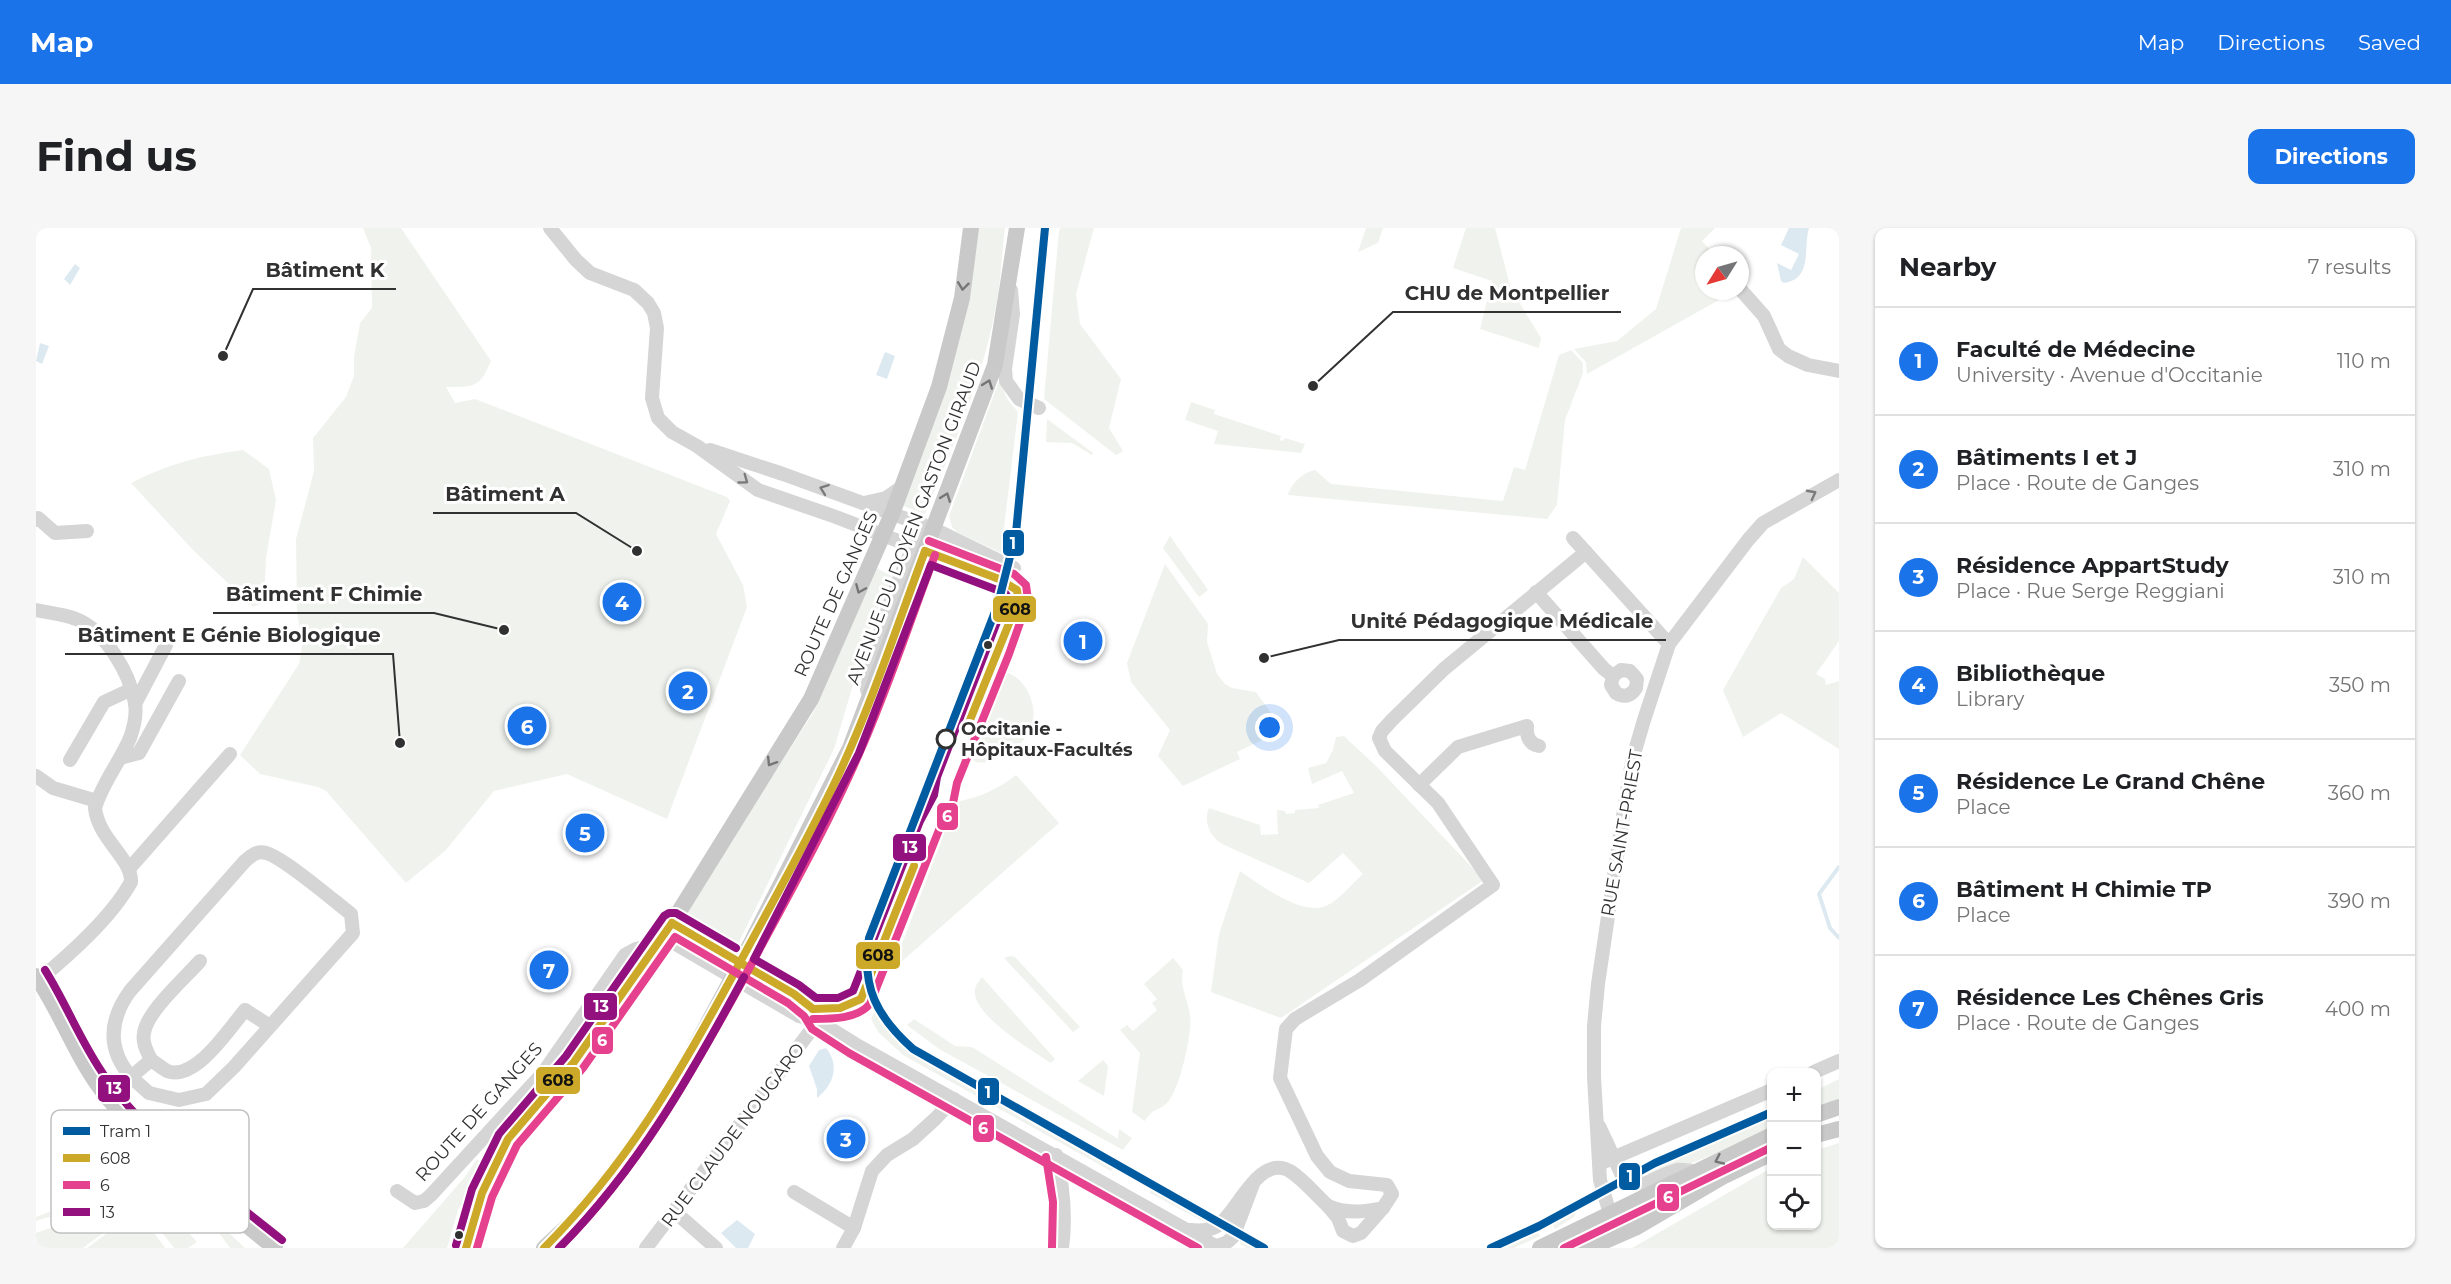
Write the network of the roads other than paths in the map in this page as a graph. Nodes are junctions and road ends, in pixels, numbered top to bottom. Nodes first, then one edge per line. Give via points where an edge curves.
1 (550, 228) edge
2 (971, 228) edge
3 (1017, 228) edge
4 (1010, 279) junction
5 (1749, 299) edge
6 (1839, 371) edge
7 (1039, 408) dead end
8 (697, 446) junction
9 (1839, 480) edge
10 (903, 487) junction
11 (863, 503) junction
12 (892, 514) junction
13 (36, 520) edge
14 (844, 520) junction
15 (928, 527) junction
16 (87, 531) dead end
17 (883, 535) junction
18 (1573, 538) dead end
19 (919, 549) junction
20 (1586, 552) junction
21 (871, 561) junction
22 (1014, 568) dead end
23 (1010, 584) dead end
24 (1536, 592) junction
25 (36, 610) edge
26 (1669, 644) junction
27 (166, 645) dead end
28 (1613, 676) dead end
29 (179, 681) dead end
30 (132, 689) junction
31 (135, 704) junction
32 (1539, 746) dead end
33 (230, 754) dead end
34 (120, 758) junction
35 (70, 760) dead end
36 (36, 776) edge
37 (1419, 785) junction
38 (97, 801) junction
39 (129, 870) junction
40 (664, 934) junction
41 (200, 961) dead end
42 (736, 971) junction
43 (37, 978) edge
44 (818, 1021) junction
45 (270, 1026) junction
46 (560, 1051) junction
47 (151, 1060) junction
48 (1839, 1060) edge
49 (574, 1062) junction
50 (1821, 1069) edge
51 (131, 1077) junction
52 (1767, 1092) edge
53 (108, 1098) junction
54 (954, 1099) junction
55 (1839, 1107) edge
56 (120, 1110) edge
57 (1821, 1113) edge
58 (1596, 1122) junction
59 (1839, 1129) edge
60 (1821, 1134) edge
61 (1767, 1137) edge
62 (1056, 1155) junction
63 (1767, 1156) edge
64 (1614, 1157) junction
65 (1599, 1164) junction
66 (1697, 1171) junction
67 (1254, 1183) junction
68 (1626, 1184) junction
69 (397, 1191) dead end
70 (794, 1192) dead end
71 (1628, 1205) junction
72 (1328, 1206) junction
73 (1383, 1208) junction
74 (675, 1212) junction
75 (1610, 1214) junction
76 (1594, 1223) junction
77 (249, 1227) edge
78 (854, 1228) junction
79 (1188, 1230) junction
80 (1346, 1242) edge
81 (1226, 1246) edge
82 (1598, 1246) edge
83 (275, 1248) edge
84 (466, 1248) edge
85 (544, 1248) edge
86 (646, 1248) edge
87 (716, 1248) edge
88 (843, 1248) edge
89 (1062, 1248) edge
90 (1539, 1248) edge
91 (1576, 1248) edge

1 - 8 street via 590,273 634,290 648,303 657,328 652,398 655,412 672,432
2 -> 10 main road, ROUTE DE GANGES via 962,298 939,387
3 - 4 main road, AVENUE DU DOYEN GASTON GIRAUD
4 - 7 street, AVENUE DU DOYEN GASTON GIRAUD via 1013,314 1006,381 1018,399
15 -> 4 main road, AVENUE DU DOYEN GASTON GIRAUD via 995,365
5 - 6 street via 1788,356
11 -> 8 street
8 -> 14 street via 758,490
26 -> 9 street, RUE SAINT-PRIEST via 1763,523
10 - 11 street via 886,498
10 - 12 main road, ROUTE DE GANGES
11 - 12 street
12 - 15 street
12 - 17 main road, ROUTE DE GANGES
13 - 16 street via 57,533
14 - 17 street
14 - 21 street via 862,532 870,547
15 - 19 main road, AVENUE DU DOYEN GASTON GIRAUD
15 - 22 street
17 - 19 street
17 - 21 main road, ROUTE DE GANGES
18 - 20 street
19 - 23 street
19 - 42 main road, AVENUE DU DOYEN GASTON GIRAUD via 850,748
20 - 24 street
20 - 26 street
21 -> 40 main road, ROUTE DE GANGES via 811,699
24 - 28 street
24 - 37 street via 1444,669 1382,732 1381,746
25 - 30 street via 78,619 97,633 118,658
26 - 58 street, RUE SAINT-PRIEST via 1632,761 1622,822 1594,1026
27 - 31 street
29 - 34 street via 140,753
30 - 31 street
30 - 35 street via 104,702
31 - 34 street via 135,721
32 - 37 street via 1529,740 1527,726 1458,747
33 - 39 street
34 - 38 street
36 - 38 street via 53,788
37 - 73 street via 1438,803 1494,885 1360,980 1294,1019 1286,1029 1279,1073 1317,1156 1330,1172 1349,1181 1387,1185 1392,1194
38 - 39 street via 96,820
39 - 43 street via 131,882 114,905 64,959
40 - 42 street
40 - 46 street, ROUTE DE GANGES via 625,955
40 - 49 main road, ROUTE DE GANGES
41 - 47 street via 151,1016 144,1031 144,1044
42 - 44 street via 794,994 813,1009
42 - 85 main road, AVENUE DU DOYEN GASTON GIRAUD via 648,1127 574,1220
43 - 53 main road via 81,1059
44 - 54 street
44 - 74 street, RUE CLAUDE NOUGARO
45 - 47 street via 245,1010 203,1060 184,1072 168,1071
45 - 51 street via 206,1094 179,1100 149,1093
45 - 51 street via 353,933 351,914 265,852 253,854 245,861 119,1006 114,1024 115,1048 120,1065
46 - 49 street, ROUTE DE GANGES
46 - 69 street, ROUTE DE GANGES via 424,1201 415,1203
47 - 51 street
48 - 50 street
49 - 84 main road, ROUTE DE GANGES via 508,1139 486,1184
51 - 53 street
52 - 64 street
53 - 56 main road
54 - 62 street
54 - 78 street via 913,1139 878,1163
55 - 57 main road
58 - 64 street, RUE SAINT-PRIEST
58 - 65 street, RUE SAINT-PRIEST
59 - 60 main road
61 -> 66 main road
62 - 79 street
62 - 89 street via 1064,1212
63 - 82 main road
64 - 65 street
64 - 68 street, RUE SAINT-PRIEST
65 - 75 street, RUE SAINT-PRIEST via 1601,1192
66 - 68 street via 1676,1170 1646,1184
66 - 71 main road
67 - 72 street via 1263,1174 1280,1168 1290,1172
67 - 79 street via 1219,1224 1207,1230
67 - 81 street
68 - 71 street, RUE SAINT-PRIEST
70 - 78 street
71 - 75 main road
71 - 82 main road via 1630,1215
72 - 73 street via 1341,1212
72 - 80 street via 1338,1218
73 - 80 street via 1361,1233
74 - 86 street, RUE CLAUDE NOUGARO
74 - 87 street
75 - 76 main road
76 - 90 main road
76 - 91 main road
77 - 83 main road
78 - 88 street
79 - 81 street

